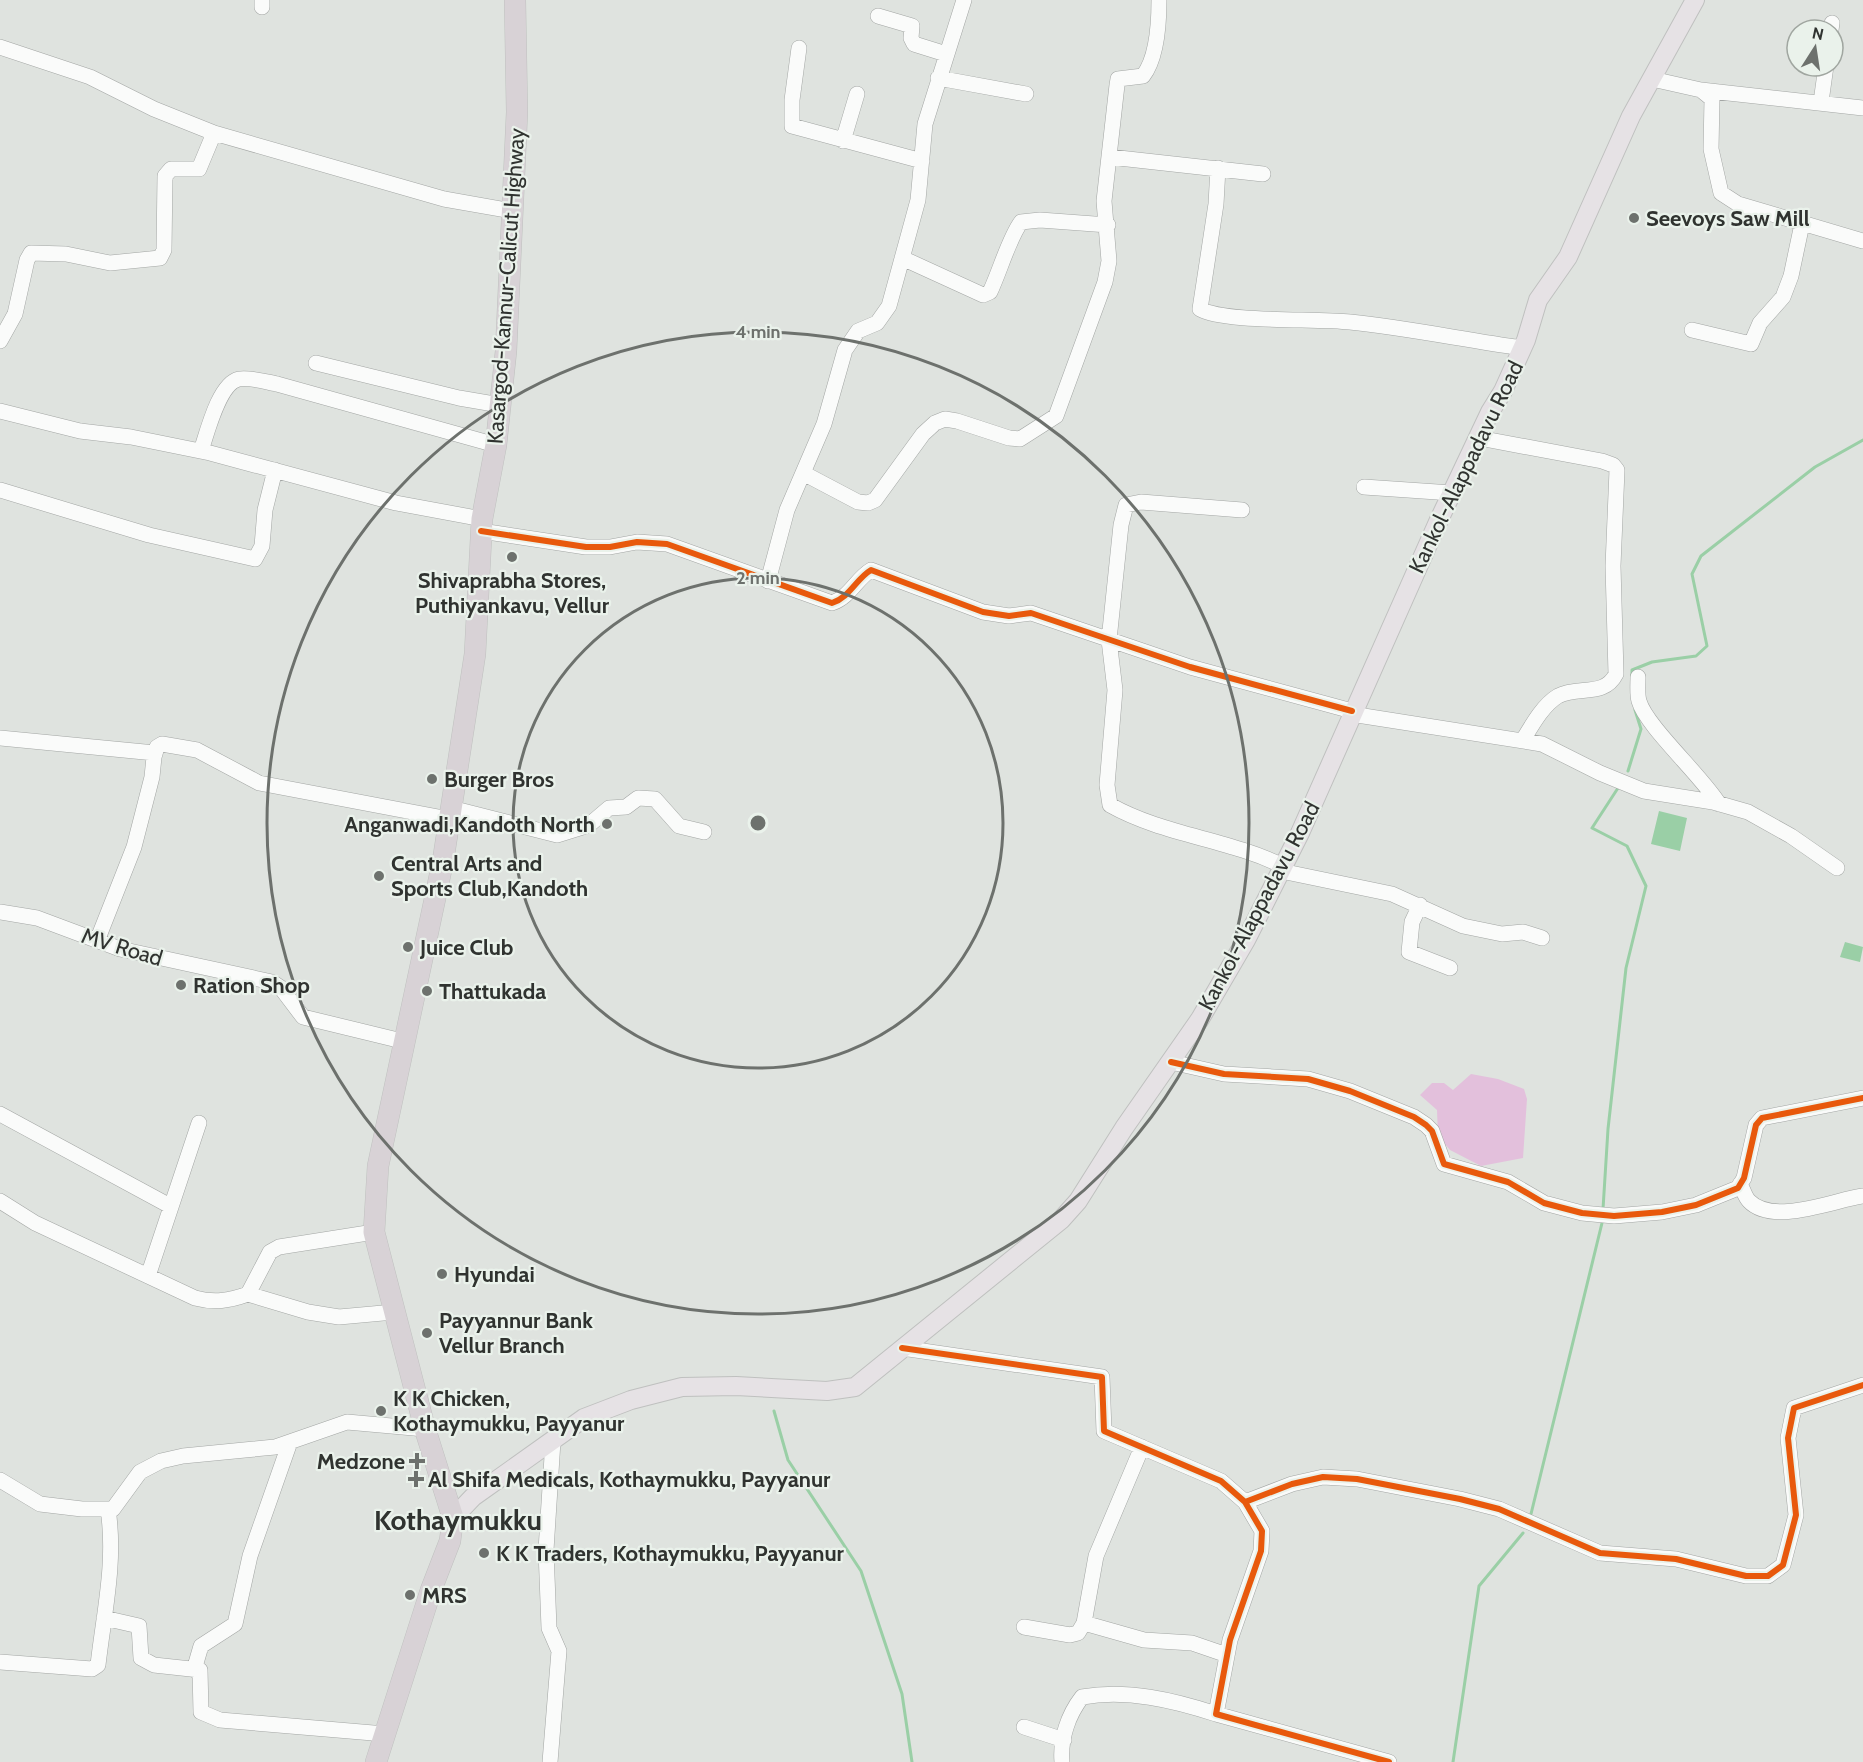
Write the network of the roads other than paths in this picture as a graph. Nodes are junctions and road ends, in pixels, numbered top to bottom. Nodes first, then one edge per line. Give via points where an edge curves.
1 (515, 0) edge
2 (964, 0) edge
3 (1159, 0) edge
4 (1695, 0) edge
5 (878, 16) dead end
6 (0, 47) edge
7 (799, 48) dead end
8 (946, 54) junction
9 (938, 78) junction
10 (1824, 78) edge
11 (1652, 79) junction
12 (1701, 90) junction
13 (857, 94) dead end
14 (1026, 94) dead end
15 (1821, 102) junction
16 (1863, 108) edge
17 (214, 133) junction
18 (843, 141) junction
19 (1110, 157) junction
20 (922, 161) junction
21 (1218, 168) junction
22 (1263, 174) dead end
23 (512, 211) junction
24 (1107, 225) junction
25 (1802, 225) junction
26 (1863, 241) edge
27 (902, 258) junction
28 (1692, 330) dead end
29 (0, 341) edge
30 (1522, 348) junction
31 (316, 363) dead end
32 (500, 405) junction
33 (0, 411) edge
34 (1479, 438) junction
35 (496, 445) junction
36 (201, 451) junction
37 (275, 470) junction
38 (803, 473) junction
39 (1364, 487) dead end
40 (0, 490) edge
41 (1452, 493) junction
42 (1242, 510) dead end
43 (481, 525) junction
44 (768, 581) junction
45 (1109, 640) junction
46 (1638, 677) dead end
47 (1351, 713) junction
48 (0, 738) edge
49 (1522, 740) junction
50 (155, 753) junction
51 (1719, 804) junction
52 (450, 813) junction
53 (704, 832) dead end
54 (1282, 868) junction
55 (1837, 868) dead end
56 (1420, 905) junction
57 (0, 912) edge
58 (1542, 938) dead end
59 (97, 941) junction
60 (1450, 968) dead end
61 (406, 1042) junction
62 (1171, 1062) junction
63 (1863, 1098) edge
64 (0, 1114) edge
65 (199, 1123) dead end
66 (1740, 1184) junction
67 (1863, 1196) edge
68 (0, 1201) edge
69 (170, 1206) junction
70 (374, 1232) junction
71 (148, 1276) junction
72 (248, 1294) junction
73 (394, 1312) junction
74 (902, 1348) junction
75 (1863, 1385) edge
76 (425, 1429) junction
77 (553, 1441) junction
78 (290, 1442) junction
79 (1142, 1447) junction
80 (0, 1480) edge
81 (1245, 1502) junction
82 (108, 1509) junction
83 (453, 1518) junction
84 (104, 1618) junction
85 (1084, 1623) junction
86 (1024, 1627) dead end
87 (1227, 1655) junction
88 (0, 1662) edge
89 (194, 1670) junction
90 (1216, 1714) junction
91 (1024, 1727) dead end
92 (385, 1734) junction
93 (1064, 1740) junction
94 (376, 1762) edge
95 (550, 1762) edge
96 (1062, 1762) edge
97 (1389, 1762) edge

1 - 23 highway, Kasargod-Kannur-Calicut Highway via 518,112
2 - 8 street
3 - 19 street via 1148,69 1143,76 1118,79
4 - 11 main road, Kankol-Alappadavu Road
5 - 8 street via 912,26 914,44
6 - 17 street via 90,77
7 - 18 street via 792,126
8 - 9 street
9 - 14 street
9 - 20 street via 925,124
10 - 15 street
11 - 12 street
11 - 30 main road, Kankol-Alappadavu Road via 1631,116 1568,257 1538,300
12 - 15 street
12 - 25 street via 1712,99 1711,149 1721,193 1738,204
13 - 18 street
15 - 16 street
17 - 23 street via 444,199
17 - 29 street via 199,169 171,169 165,176 164,250 160,258 110,263 66,254 31,253 15,314
18 - 20 street
19 - 21 street
19 - 24 street via 1104,201
20 - 27 street via 918,200
21 - 22 street
21 - 30 street via 1200,309 1205,312 1349,322
23 - 32 highway, Kasargod-Kannur-Calicut Highway
24 - 27 street via 1021,222 990,292 983,295
24 - 38 street via 1109,261 1105,282 1056,416 1020,439 957,421 945,419 935,423 868,503 858,502
25 - 26 street
25 - 28 street via 1783,297 1760,323 1751,344
27 - 38 street via 884,316 858,331 845,350 824,424
30 - 34 main road, Kankol-Alappadavu Road
31 - 32 street
32 - 35 highway, Kasargod-Kannur-Calicut Highway
33 - 36 street via 80,432
34 - 41 main road, Kankol-Alappadavu Road
34 - 49 street via 1602,461 1617,470 1613,566 1616,674 1599,690 1570,691 1556,697
35 - 36 street via 277,384 241,378 230,382 221,396
35 - 43 highway, Kasargod-Kannur-Calicut Highway
36 - 37 street
37 - 40 street via 265,510 262,546 255,559 149,535
37 - 43 street
38 - 44 street via 787,510
39 - 41 street
41 - 47 main road, Kankol-Alappadavu Road
42 - 45 street via 1141,502 1126,505
43 - 44 street via 586,547 637,542 667,544
43 - 52 highway, Kasargod-Kannur-Calicut Highway via 475,654
44 - 45 street via 832,603 841,600 871,570 983,612 1031,614
45 - 47 street
45 - 54 street via 1115,690 1107,785 1110,805 1127,815 1220,842
46 - 51 street via 1639,700 1647,718 1706,783
47 - 49 street
47 - 54 main road, Kankol-Alappadavu Road
48 - 50 street
49 - 51 street via 1542,744 1644,791
50 - 52 street via 162,744 197,750 259,783
50 - 59 street via 134,848
51 - 55 street via 1749,812
52 - 53 street via 556,836 589,825 609,808 626,807 638,798 655,799 679,826
52 - 61 highway, Kasargod-Kannur-Calicut Highway
54 - 56 street via 1392,894
54 - 62 main road, Kankol-Alappadavu Road via 1246,940
56 - 58 street via 1463,926 1502,933 1523,932
56 - 60 street via 1412,922 1409,952
57 - 59 street, MV Road via 37,918
59 - 61 street, MV Road via 210,971 272,982 303,1017
61 - 70 highway, Kasargod-Kannur-Calicut Highway via 378,1166
62 - 66 street via 1224,1074 1308,1079 1350,1090 1426,1125 1444,1164 1508,1182 1544,1203 1582,1213 1614,1216 1662,1212 1726,1194
62 - 74 main road, Kankol-Alappadavu Road via 1078,1201 1061,1220
63 - 66 street via 1762,1118 1756,1125
64 - 69 street
65 - 69 street
66 - 67 street via 1749,1201 1776,1211
68 - 71 street via 35,1223
69 - 71 street
70 - 72 street via 279,1247 270,1252
70 - 73 highway, Kasargod-Kannur-Calicut Highway
71 - 72 street via 207,1301
72 - 73 street via 339,1317
73 - 76 highway, Kasargod-Kannur-Calicut Highway
74 - 77 main road, Kankol-Alappadavu Road via 855,1387 827,1391 682,1387 584,1418
74 - 79 street via 1102,1377 1104,1431
75 - 81 street via 1794,1408 1788,1438 1796,1515 1783,1565 1768,1576 1746,1576 1676,1559 1600,1553 1499,1509 1357,1479 1323,1478 1292,1484
76 - 78 street via 347,1422
76 - 83 highway, Kasargod-Kannur-Calicut Highway
77 - 83 main road, Kankol-Alappadavu Road via 473,1497
77 - 95 street via 546,1550 549,1628 559,1651
78 - 82 street via 161,1461 140,1472 113,1509
78 - 89 street via 250,1556 235,1623 201,1646
79 - 81 street via 1221,1481
79 - 85 street via 1096,1556
80 - 82 street via 40,1504
81 - 87 street via 1262,1532 1261,1551
82 - 84 street via 112,1552
83 - 92 highway, Kasargod-Kannur-Calicut Highway via 450,1541
84 - 88 street via 98,1665 92,1669
84 - 89 street via 139,1626 141,1658 154,1665
85 - 86 street via 1078,1633 1070,1635
85 - 87 street via 1143,1640 1192,1643
87 - 90 street
89 - 92 street via 200,1670 201,1712 220,1720
90 - 93 street via 1136,1696 1082,1696 1072,1708
90 - 97 street
91 - 93 street
92 - 94 highway, Kasargod-Kannur-Calicut Highway
93 - 96 street

